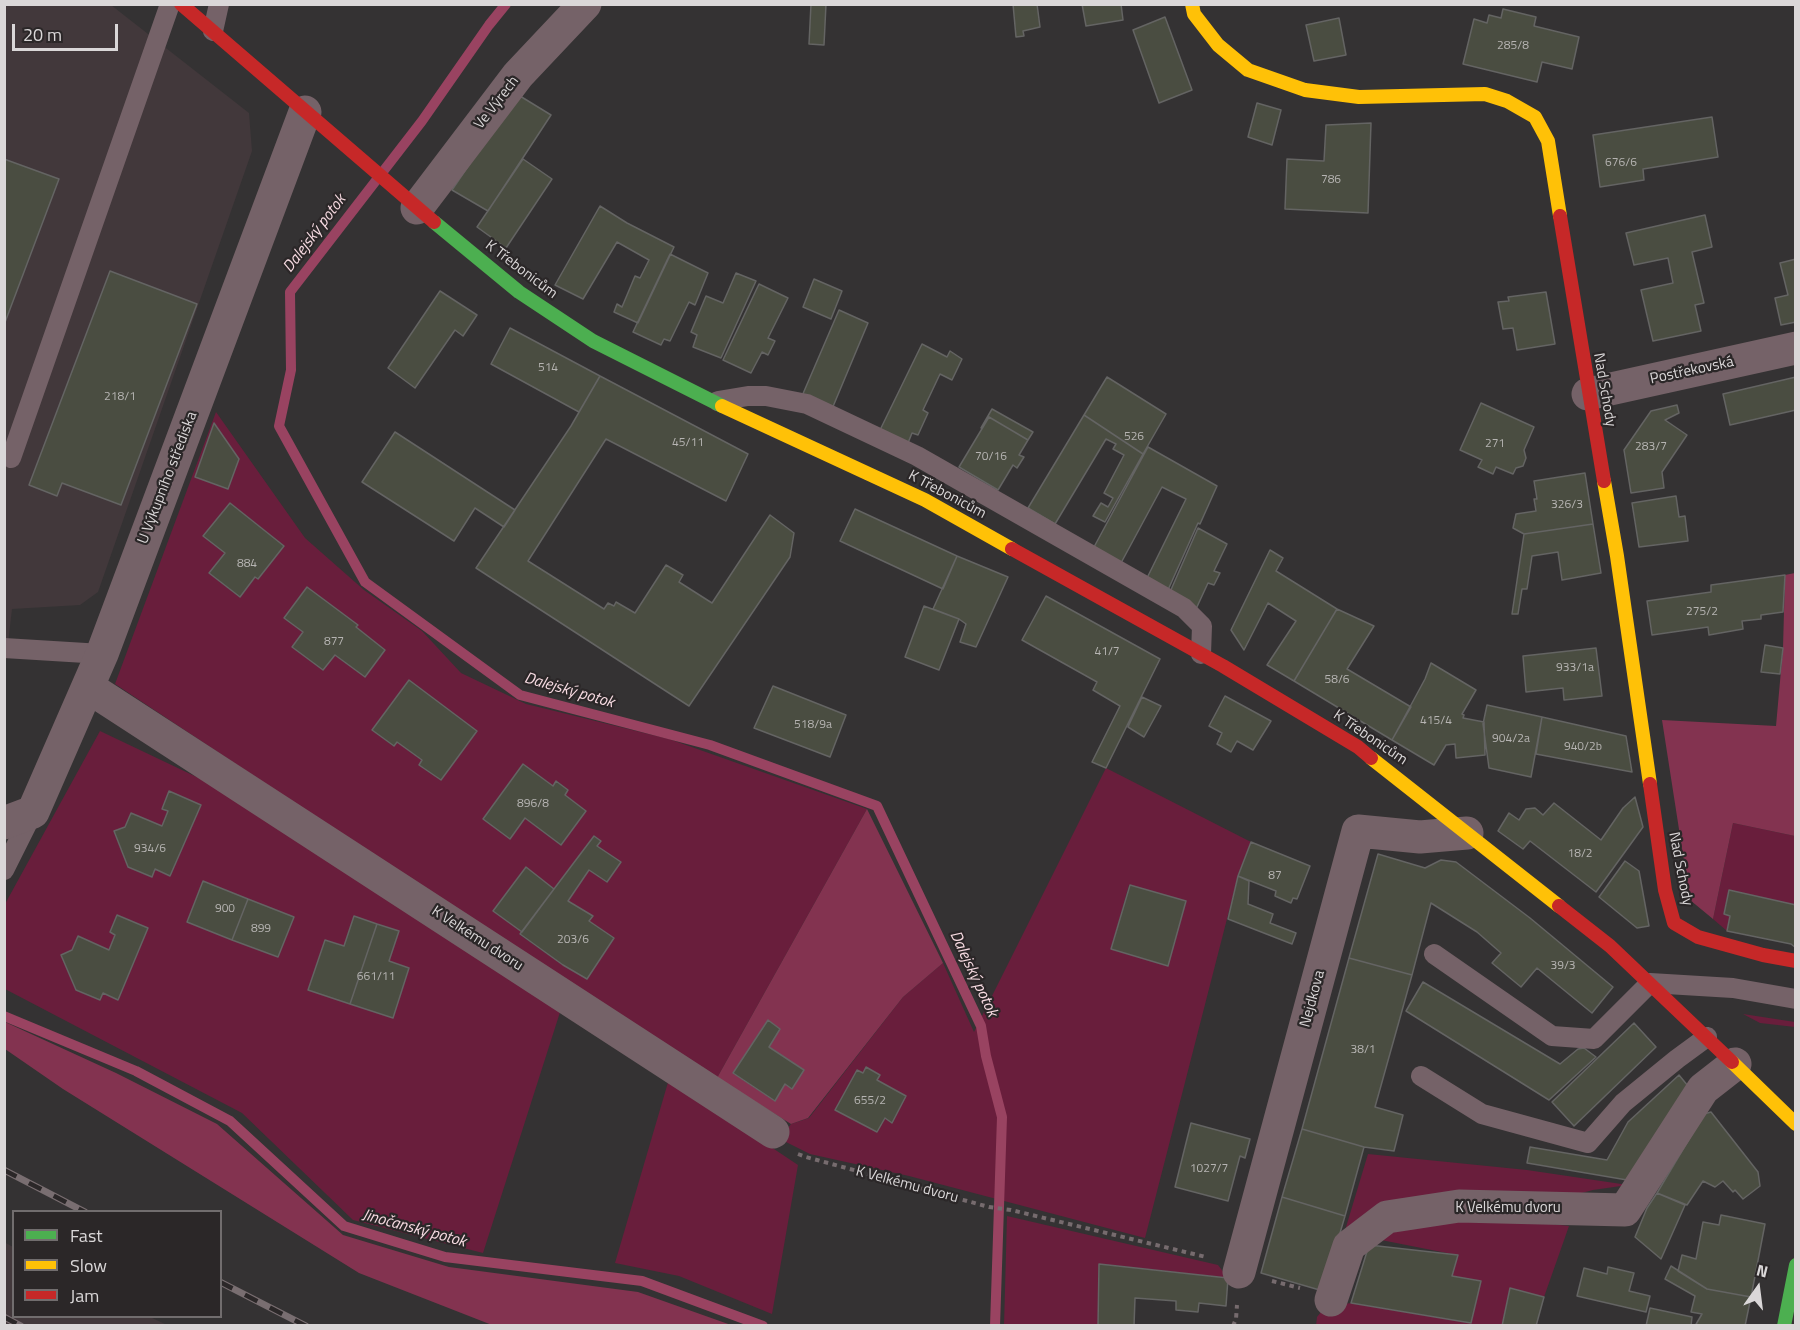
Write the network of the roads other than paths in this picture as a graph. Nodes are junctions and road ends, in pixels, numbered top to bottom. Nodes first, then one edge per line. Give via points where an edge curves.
1 (170, 4) edge
2 (181, 4) edge
3 (219, 4) edge
4 (1192, 4) edge
5 (587, 8) edge
6 (213, 31) junction
7 (305, 112) junction
8 (408, 200) junction
9 (1796, 348) edge
10 (1588, 394) junction
11 (714, 402) junction
12 (11, 458) dead end
13 (4, 648) edge
14 (102, 654) junction
15 (1201, 654) junction
16 (88, 687) junction
17 (19, 818) edge
18 (1467, 833) junction
19 (4, 870) edge
20 (1434, 954) dead end
21 (1796, 961) edge
22 (1650, 983) junction
23 (1796, 999) edge
24 (1700, 1031) junction
25 (1735, 1064) junction
26 (1421, 1076) dead end
27 (1796, 1124) edge
28 (773, 1132) road end
29 (1796, 1265) edge
30 (1239, 1272) road end
31 (1331, 1299) road end
32 (1788, 1323) edge

1 - 12 lane
2 - 6 street, K Třebonicům
3 - 6 lane
4 - 10 street, Nad Schody via 1194,14 1218,45 1248,70 1305,90 1359,97 1485,94 1535,117 1548,141
5 - 8 street, Ve Výrech via 518,75
6 - 7 street, K Třebonicům
7 - 8 street, K Třebonicům
7 - 14 street, U Výkupního střediska
8 - 11 street, K Třebonicům via 519,292 593,341
9 - 10 street, Postřekovská
10 - 21 street, Nad Schody via 1617,556 1665,890 1674,922 1698,937
11 - 15 street, K Třebonicům via 925,500
11 - 15 lane via 766,396 807,404 917,456 1184,608 1202,626
13 - 14 lane
14 - 16 street, U Výkupního střediska
15 - 18 street, K Třebonicům via 1358,747
16 - 17 street, U Výkupního střediska
16 - 28 street, K Velkému dvoru
17 - 19 lane
18 - 22 street, K Třebonicům via 1610,946
18 - 30 street, Nejdkova via 1420,837 1358,831
20 - 22 lane via 1552,1036 1594,1039
22 - 23 lane via 1733,988
22 - 24 street, K Třebonicům
24 - 25 street, K Třebonicům
24 - 26 lane via 1677,1059 1623,1103 1588,1143 1482,1114
25 - 27 street, K Třebonicům
25 - 31 street, K Velkému dvoru via 1703,1089 1625,1210 1459,1206 1387,1217 1349,1246
29 - 32 street

